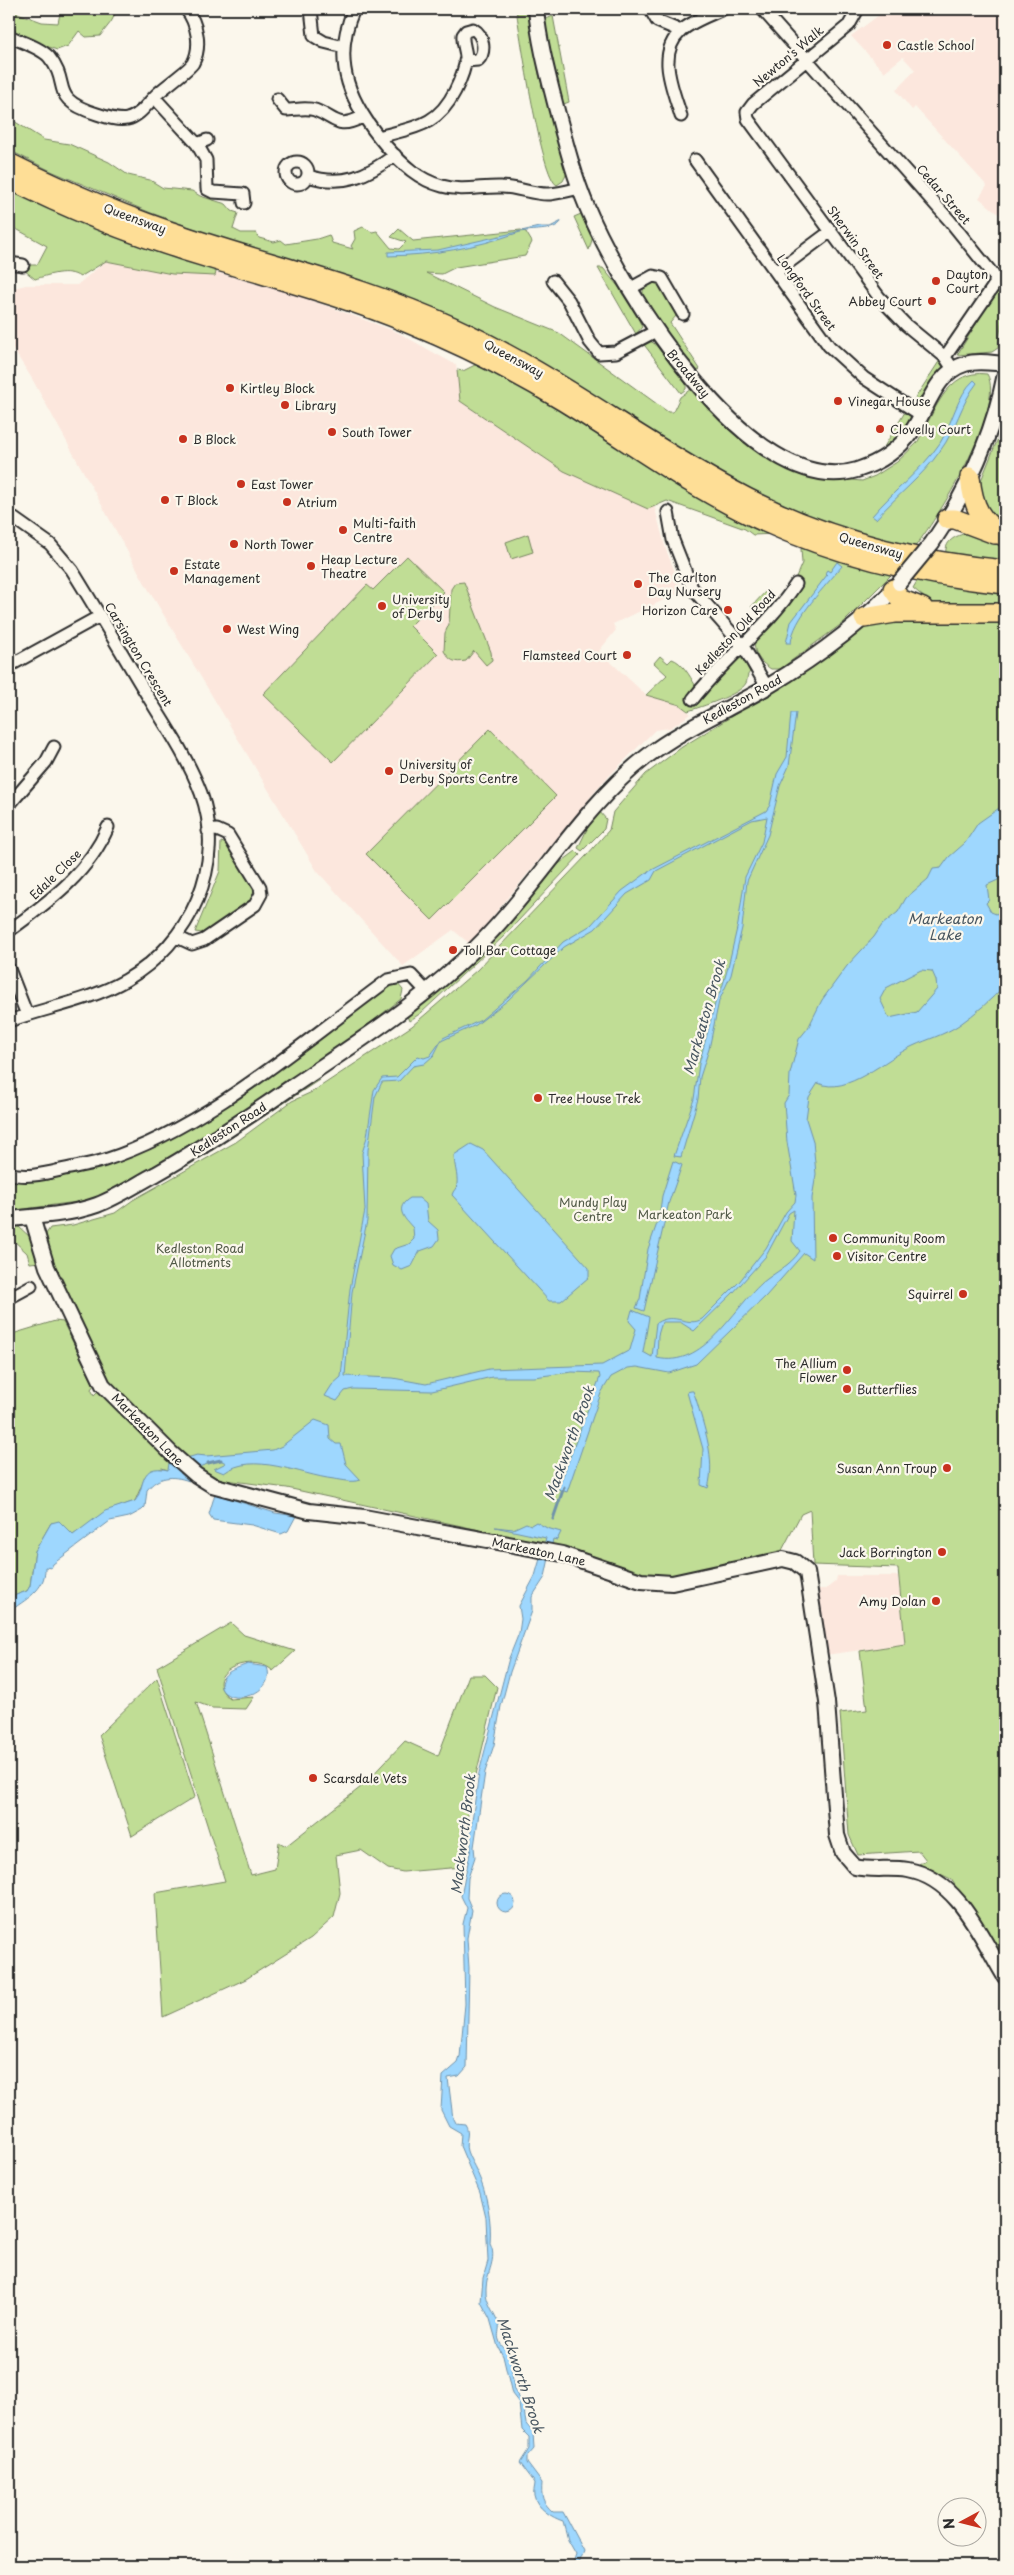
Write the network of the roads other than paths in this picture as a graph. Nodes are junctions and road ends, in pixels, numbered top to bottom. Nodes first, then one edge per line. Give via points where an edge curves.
1 (186, 9) edge
2 (311, 9) edge
3 (354, 9) edge
4 (536, 9) edge
5 (650, 9) edge
6 (723, 9) edge
7 (762, 9) edge
8 (856, 14) edge
9 (681, 31) junction
10 (9, 36) edge
11 (344, 47) junction
12 (806, 58) junction
13 (465, 61) dead end
14 (154, 97) junction
15 (278, 99) dead end
16 (362, 116) junction
17 (681, 116) dead end
18 (748, 118) joint
19 (379, 136) junction
20 (395, 155) junction
21 (695, 160) dead end
22 (9, 163) edge
23 (308, 176) dead end
24 (9, 179) edge
25 (580, 188) junction
26 (244, 204) dead end
27 (832, 231) junction
28 (9, 263) edge
29 (23, 265) dead end
30 (776, 272) junction
31 (553, 281) dead end
32 (630, 288) junction
33 (683, 314) dead end
34 (656, 331) junction
35 (944, 357) junction
36 (1005, 364) edge
37 (953, 369) junction
38 (1005, 374) edge
39 (921, 414) junction
40 (970, 477) junction
41 (668, 512) dead end
42 (9, 515) edge
43 (947, 519) junction
44 (1005, 537) edge
45 (1005, 570) edge
46 (796, 584) dead end
47 (1005, 584) edge
48 (896, 586) junction
49 (939, 612) junction
50 (1005, 613) edge
51 (100, 616) junction
52 (864, 618) junction
53 (743, 646) junction
54 (9, 666) edge
55 (767, 687) junction
56 (693, 699) dead end
57 (54, 747) dead end
58 (9, 805) edge
59 (108, 826) dead end
60 (208, 831) junction
61 (9, 931) edge
62 (177, 937) junction
63 (9, 968) edge
64 (427, 992) junction
65 (27, 1015) junction
66 (9, 1021) edge
67 (9, 1173) edge
68 (32, 1217) junction
69 (9, 1219) edge
70 (31, 1286) dead end
71 (9, 1298) edge
72 (1005, 1977) edge

1 - 14 street via 196,30 193,64
2 - 11 street via 314,36
3 - 11 street
4 - 25 street, Broadway via 545,62
5 - 9 street via 657,21
6 - 9 street
7 - 12 street, Cedar Street
8 - 12 street, Newton's Walk
9 - 17 street via 670,47 668,63
10 - 14 street via 48,56 55,66 65,97 73,105 110,118 128,119 139,113
11 - 16 street via 350,87
12 - 18 street, Newton's Walk via 753,104 747,112
12 - 35 street, Cedar Street via 950,221 995,277 995,284
13 - 19 street via 458,84 440,114 419,127
14 - 26 street via 202,142 207,189 243,194
15 - 16 street via 286,110 314,110 339,124
16 - 19 street
18 - 27 street, Sherwin Street
19 - 20 street
20 - 23 street via 370,173 355,179 337,182
20 - 25 street via 417,175 448,188 511,187 551,194
21 - 30 street, Longford Street
22 - 45 highway, Queensway via 141,220 211,245 354,288 452,327 533,368 723,485 824,532 882,550
24 - 47 highway, Queensway via 137,234 354,302 459,345 550,393 701,489 775,526 831,549 959,579
25 - 32 street, Broadway via 587,208
27 - 30 street
27 - 35 street, Sherwin Street via 890,311
28 - 29 street
30 - 39 street, Longford Street via 841,359 880,390
31 - 34 street via 599,352 616,352
32 - 33 street via 653,276 662,278
32 - 34 street, Broadway
34 - 39 street, Broadway via 686,372 731,419 784,460 800,466 827,472 848,472 877,462 900,446
35 - 37 street, Sherwin Street
36 - 37 street via 977,362
37 - 39 street, Broadway
38 - 40 street, Kedleston Road via 993,422
40 - 43 street, Kedleston Road
40 - 44 highway via 982,519
41 - 53 street via 673,540 692,588
42 - 51 street, Carsington Crescent via 50,544 72,570
43 - 44 highway
43 - 48 street, Kedleston Road, bridge via 932,543
46 - 53 street, Kedleston Old Road
48 - 49 highway via 900,598 906,602
48 - 52 street, Kedleston Road
49 - 50 highway
49 - 52 highway via 895,613
51 - 54 street
51 - 60 street, Carsington Crescent via 186,760 201,794
52 - 55 street, Kedleston Road via 822,651
53 - 55 street
53 - 56 street, Kedleston Old Road via 720,666
55 - 64 street, Kedleston Road via 654,750 626,774 598,802 492,932
57 - 58 street via 46,762
59 - 61 street, Edale Close via 84,869 46,904
60 - 62 street, Carsington Crescent via 209,852 204,878 196,903
60 - 62 street via 228,834 261,894 255,904 204,940 192,944
62 - 65 street, Carsington Crescent via 150,964 114,986 87,998
63 - 65 street
64 - 67 street, Kedleston Road via 411,975 388,980 223,1101 136,1149 104,1161 47,1173 18,1176
64 - 68 street, Kedleston Road via 255,1112 176,1162 94,1206
65 - 66 street, Carsington Crescent
68 - 69 street, Kedleston Road
68 - 72 street, Markeaton Lane via 42,1256 103,1385 171,1453 212,1485 309,1512 364,1517 562,1554 654,1584 783,1559 801,1566 809,1579 822,1665 830,1721 836,1830 843,1853 855,1868 907,1870 941,1883 958,1900
70 - 71 street

